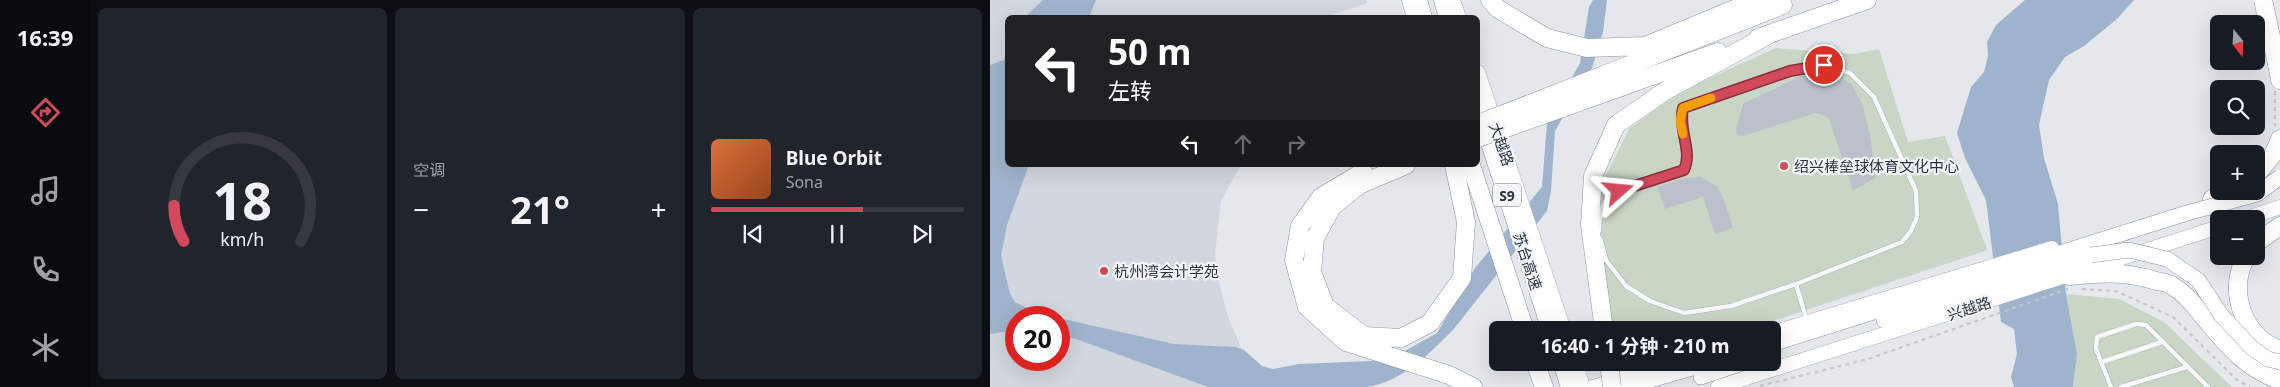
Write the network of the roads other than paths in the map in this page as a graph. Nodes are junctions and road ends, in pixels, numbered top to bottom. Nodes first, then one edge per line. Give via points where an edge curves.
1 (1408, 0) edge
2 (1418, 0) edge
3 (1442, 0) edge
4 (1453, 0) edge
5 (1490, 0) edge
6 (1867, 0) edge
7 (2263, 0) edge
8 (1789, 2) edge
9 (1413, 15) edge
10 (1422, 15) edge
11 (1447, 15) edge
12 (1458, 15) edge
13 (1770, 34) junction
14 (2276, 76) edge
15 (1480, 78) edge
16 (1480, 112) edge
17 (1480, 123) edge
18 (2276, 136) edge
19 (1480, 137) edge
20 (2265, 164) edge
21 (1373, 167) edge
22 (1401, 167) edge
23 (1454, 167) edge
24 (1465, 167) edge
25 (1472, 167) edge
26 (2280, 176) edge
27 (2280, 184) edge
28 (2265, 187) edge
29 (2210, 198) edge
30 (2280, 207) edge
31 (2265, 212) edge
32 (2280, 226) edge
33 (2210, 231) edge
34 (2265, 237) edge
35 (2242, 265) edge
36 (1796, 284) junction
37 (2073, 284) junction
38 (1515, 321) edge
39 (1522, 321) edge
40 (1548, 321) edge
41 (1561, 321) edge
42 (1603, 321) edge
43 (1808, 322) junction
44 (1781, 330) edge
45 (1781, 341) edge
46 (2162, 342) junction
47 (2280, 350) edge
48 (1781, 351) edge
49 (2102, 362) junction
50 (2280, 362) edge
51 (2187, 367) junction
52 (1532, 371) edge
53 (1539, 371) edge
54 (1565, 371) edge
55 (1578, 371) edge
56 (1610, 371) edge
57 (1646, 371) edge
58 (1682, 371) edge
59 (1717, 371) edge
60 (2280, 380) edge
61 (1473, 387) edge
62 (1537, 387) edge
63 (1544, 387) edge
64 (1570, 387) edge
65 (1583, 387) edge
66 (1593, 387) edge
67 (1612, 387) edge
68 (1626, 387) edge
69 (1666, 387) edge
70 (1718, 387) edge
71 (2112, 387) edge
72 (2121, 387) edge
73 (2208, 387) edge

1 - 9 highway
2 - 10 highway
3 - 11 highway
4 - 12 main road
5 - 8 highway via 1498,9 1547,38 1587,48 1645,46 1749,3
6 - 13 highway
7 - 14 highway, bridge
8 - 17 highway, bridge
13 - 19 highway, bridge
13 - 42 highway via 1665,91 1616,125 1593,176 1590,225
15 - 41 main road, 大越路
16 - 40 highway, 苏台高速 / S9, bridge
18 - 20 highway via 2274,154
21 - 61 highway via 1321,197 1300,226 1294,260 1307,307 1346,342 1449,375
22 - 23 highway via 1358,185 1332,207 1315,238 1312,272 1325,306 1364,336 1401,338 1430,323 1462,278 1466,222
24 - 38 main road
25 - 39 highway, 苏台高速 / S9
26 - 45 highway, bridge via 2257,194 2177,216
27 - 28 main road
29 - 43 main road
30 - 31 main road
32 - 34 highway
33 - 37 main road, 兴越路
35 - 47 highway via 2238,296 2246,323 2258,338
36 - 36 lane via 1902,242 1917,217 1916,191 1874,97 1850,73 1824,65 1790,71 1683,108 1680,121 1689,160 1684,170 1619,191 1606,199 1599,216 1599,235 1606,260 1626,286 1650,301 1684,313 1731,306
36 - 43 lane
37 - 60 highway via 2111,272 2171,285 2193,304 2226,344 2246,362 2262,374
37 - 70 main road, 兴越路
43 - 44 main road
46 - 49 lane
46 - 49 lane via 2146,325 2136,324 2097,338 2096,349
46 - 51 lane
48 - 50 highway, bridge via 2091,255 2129,250 2167,259 2198,280 2222,316 2252,348 2268,359
49 - 71 lane
51 - 72 lane
51 - 73 lane
52 - 62 main road
53 - 63 highway
54 - 64 highway
55 - 65 main road
56 - 67 highway, bridge
57 - 66 main road
58 - 68 highway
59 - 69 highway

